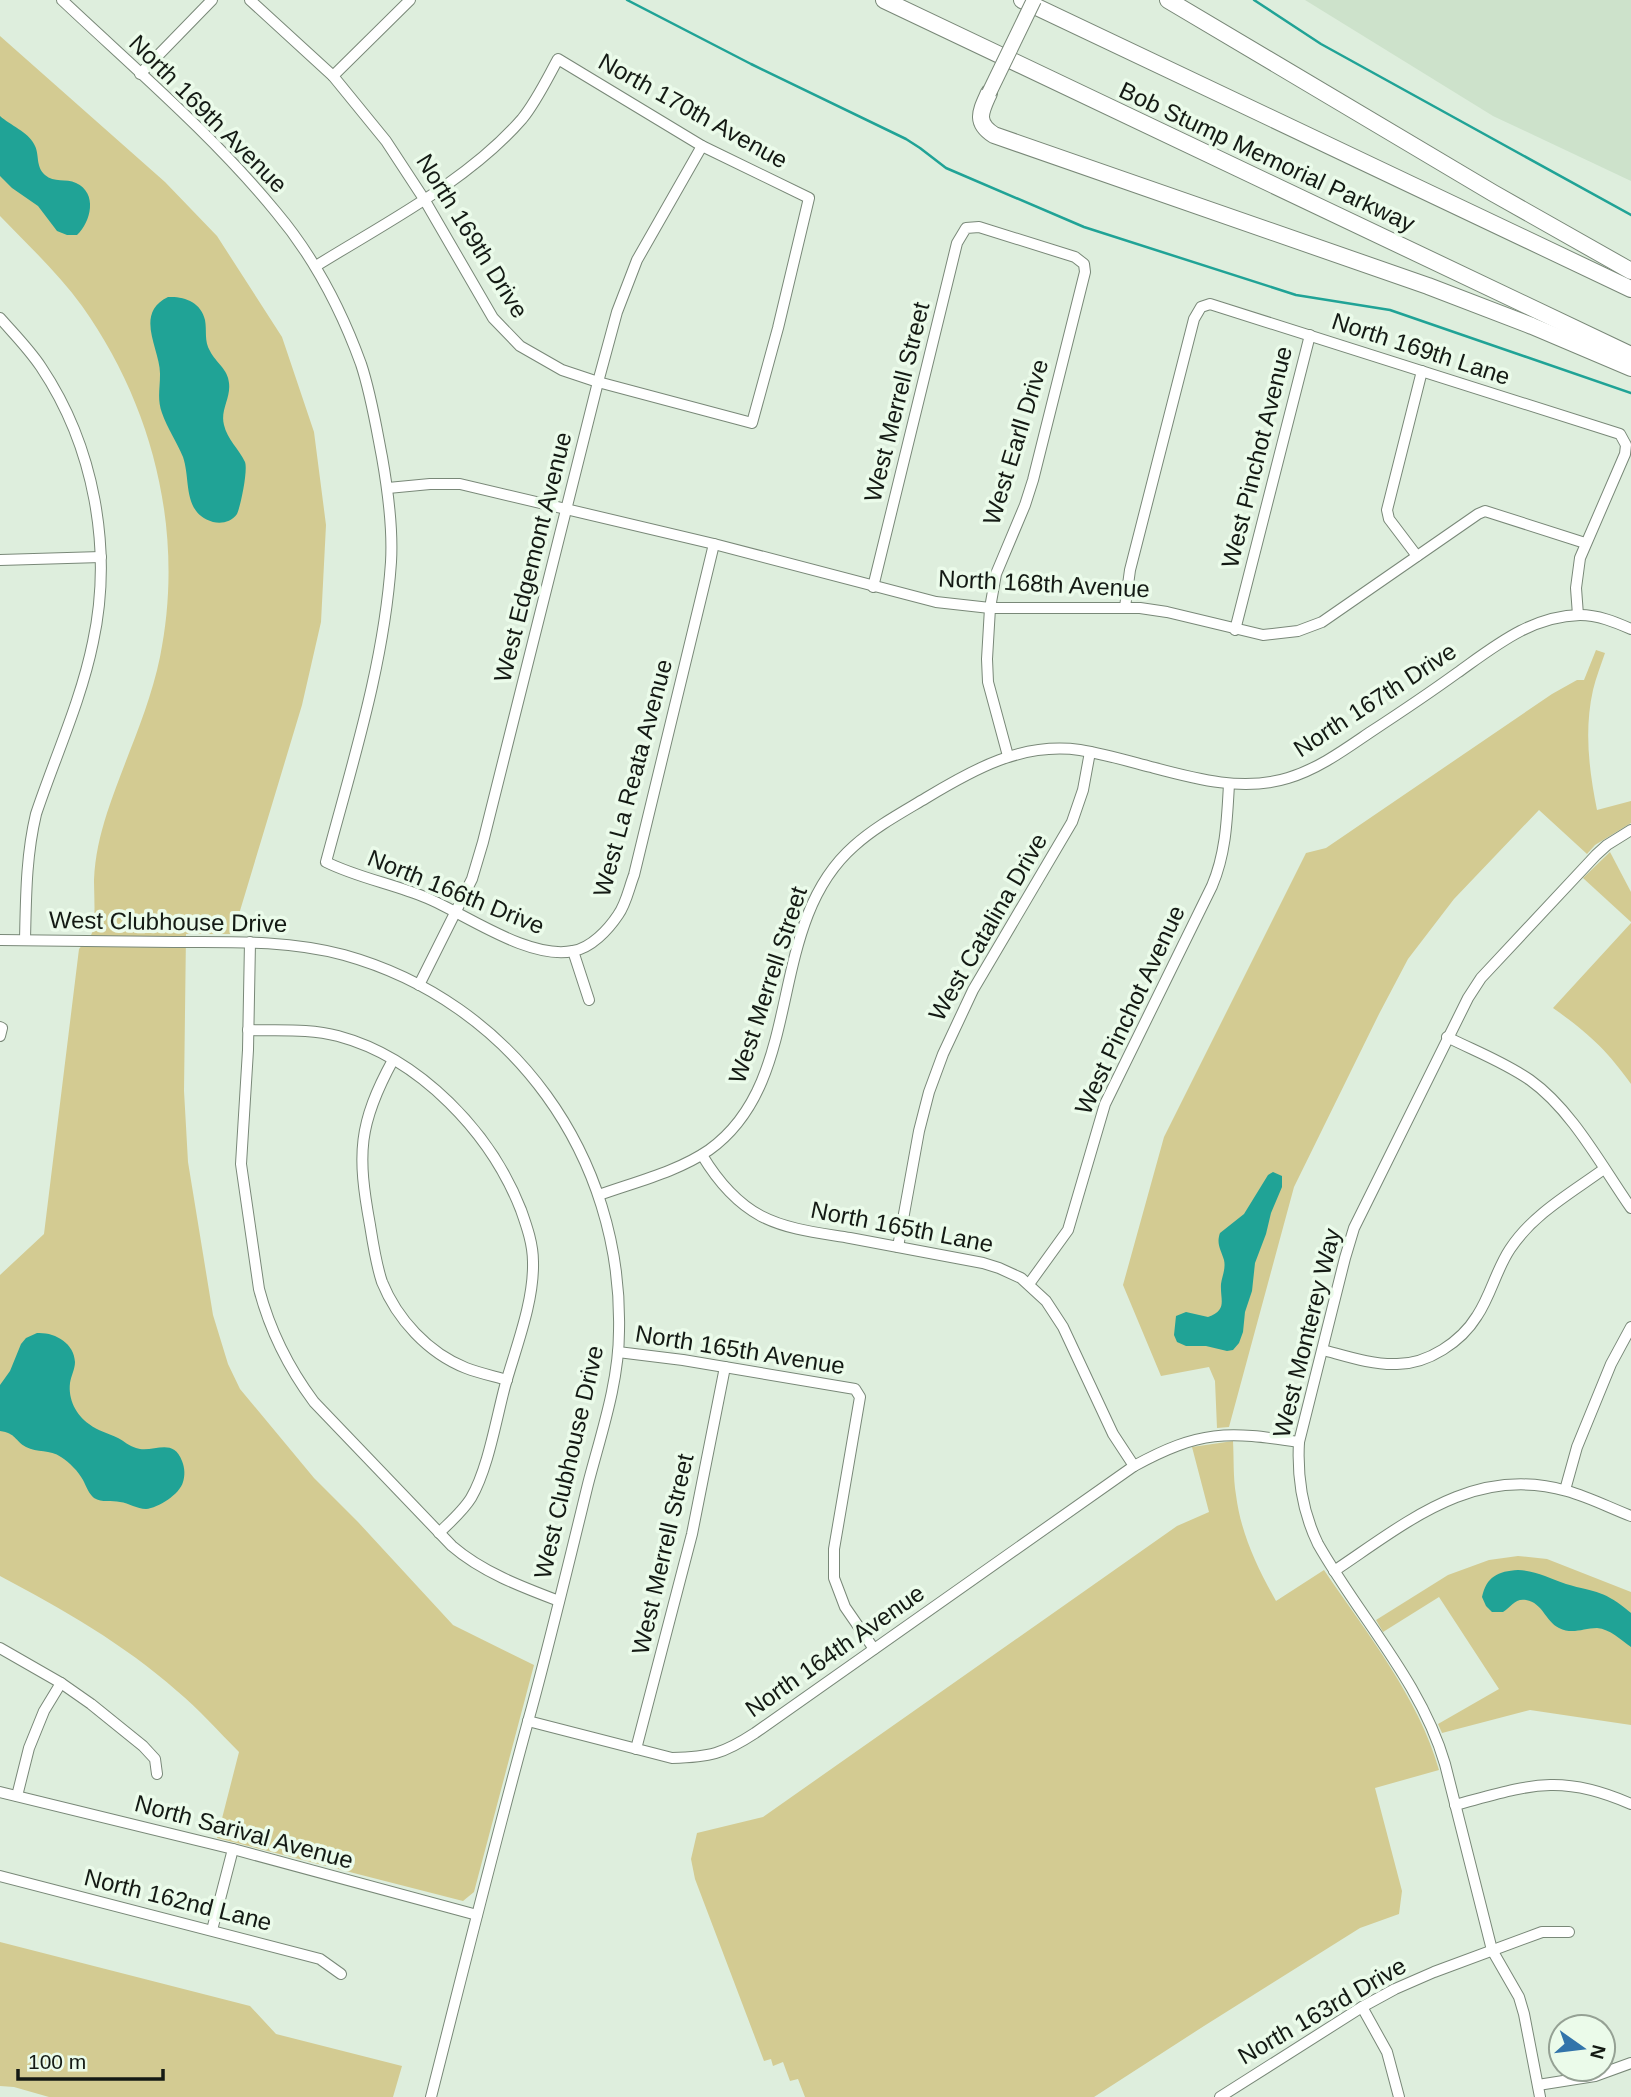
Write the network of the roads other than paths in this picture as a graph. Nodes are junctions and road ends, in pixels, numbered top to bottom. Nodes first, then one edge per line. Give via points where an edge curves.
1 (62, 0) edge
2 (212, 0) edge
3 (250, 0) edge
4 (410, 0) edge
5 (884, 0) edge
6 (1022, 0) edge
7 (1034, 0) edge
8 (1168, 0) edge
9 (141, 74) junction
10 (333, 76) junction
11 (989, 93) joint
12 (702, 146) junction
13 (424, 199) junction
14 (1084, 264) joint
15 (316, 266) junction
16 (1631, 271) edge
17 (1631, 289) edge
18 (0, 318) edge
19 (10, 328) junction
20 (1310, 335) junction
21 (0, 337) edge
22 (1631, 355) edge
23 (1631, 368) edge
24 (1422, 371) junction
25 (598, 382) junction
26 (752, 423) joint
27 (387, 488) junction
28 (567, 508) junction
29 (1585, 543) junction
30 (714, 544) junction
31 (1417, 556) junction
32 (101, 557) junction
33 (0, 560) edge
34 (873, 587) junction
35 (1125, 607) junction
36 (990, 608) junction
37 (1578, 615) junction
38 (1235, 629) junction
39 (1631, 629) edge
40 (1090, 752) junction
41 (1008, 756) junction
42 (1229, 784) junction
43 (1631, 830) edge
44 (326, 862) joint
45 (456, 913) junction
46 (0, 940) edge
47 (25, 940) junction
48 (250, 942) junction
49 (573, 951) junction
50 (419, 985) junction
51 (589, 1000) dead end
52 (248, 1030) junction
53 (1447, 1037) junction
54 (393, 1060) junction
55 (702, 1155) junction
56 (1604, 1169) junction
57 (599, 1195) junction
58 (1631, 1208) edge
59 (898, 1247) junction
60 (1029, 1284) junction
61 (1631, 1327) edge
62 (1323, 1350) junction
63 (618, 1352) junction
64 (725, 1367) junction
65 (507, 1380) junction
66 (1299, 1441) junction
67 (1134, 1466) junction
68 (1566, 1490) junction
69 (1631, 1517) edge
70 (439, 1533) junction
71 (1334, 1571) junction
72 (559, 1601) junction
73 (0, 1648) edge
74 (874, 1650) junction
75 (61, 1683) junction
76 (528, 1721) junction
77 (636, 1749) junction
78 (157, 1774) dead end
79 (0, 1792) edge
80 (17, 1796) junction
81 (1631, 1804) edge
82 (1455, 1805) junction
83 (233, 1850) junction
84 (0, 1876) edge
85 (477, 1915) junction
86 (212, 1930) junction
87 (1569, 1932) dead end
88 (1492, 1950) junction
89 (341, 1975) dead end
90 (1362, 2007) junction
91 (1631, 2063) edge
92 (1539, 2091) edge
93 (1233, 2094) edge
94 (430, 2097) edge
95 (1220, 2097) edge
96 (1399, 2097) edge

1 - 9 street, North 169th Avenue
2 - 9 street
3 - 10 street, North 169th Drive
4 - 10 street
5 - 22 highway, Bob Stump Memorial Parkway
6 - 17 highway, Bob Stump Memorial Parkway
7 - 11 main road, bridge
8 - 16 highway
9 - 15 street, North 169th Avenue via 237,167
10 - 13 street, North 169th Drive via 386,141
11 - 23 highway via 981,120 994,135 1428,286
12 - 13 street, North 170th Avenue via 558,59 523,118 469,168
12 - 25 street, West Edgemont Avenue via 637,260
12 - 26 street, North 170th Avenue via 809,198
13 - 15 street
13 - 25 street, North 169th Drive via 493,318 520,346 562,370
14 - 34 street, West Merrell Street via 1075,257 979,227 965,228 957,243
14 - 36 street, West Earll Drive via 1033,480 996,574
15 - 27 street, North 169th Avenue via 361,366
18 - 19 street
19 - 21 street
19 - 32 street via 49,379 77,439 92,492
20 - 24 street, North 169th Lane
20 - 35 street, North 169th Lane via 1214,305 1201,307 1194,319 1130,570
20 - 38 street, West Pinchot Avenue
24 - 29 street, North 169th Lane via 1617,433 1625,441 1625,454
24 - 31 street via 1387,510
25 - 26 street, North 169th Drive
25 - 28 street, West Edgemont Avenue
27 - 28 street, North 168th Avenue via 460,484
27 - 44 street, North 169th Avenue via 391,560 385,617 371,693
28 - 30 street, North 168th Avenue
28 - 45 street, West Edgemont Avenue via 483,842
29 - 31 street, North 168th Avenue via 1485,511
29 - 37 street via 1577,578
30 - 34 street, North 168th Avenue
30 - 49 street, West La Reata Avenue via 634,875 620,914 598,938
31 - 38 street, North 168th Avenue via 1309,628 1274,635
32 - 33 street
32 - 47 street via 89,662 31,835
34 - 36 street, North 168th Avenue via 936,602
35 - 36 street, North 168th Avenue
35 - 38 street, North 168th Avenue
36 - 41 street, West Earll Drive via 988,682
37 - 39 street, North 167th Drive
37 - 42 street, North 167th Drive via 1518,631 1302,774 1264,783
40 - 41 street, North 167th Drive via 1046,749
40 - 42 street, North 167th Drive
40 - 59 street, West Catalina Drive via 1072,822 973,990 943,1054 919,1131
41 - 55 street, West Merrell Street via 963,776 880,826 844,855 827,876 807,914 757,1094 732,1130
42 - 60 street, West Pinchot Avenue via 1226,836 1216,878 1105,1104 1068,1230
43 - 53 street, West Monterey Way via 1596,855 1480,978
44 - 45 street, North 166th Drive
45 - 49 street, North 166th Drive via 520,943 542,950
45 - 50 street, West Edgemont Avenue
46 - 47 street, West Clubhouse Drive
47 - 48 street, West Clubhouse Drive
48 - 50 street, West Clubhouse Drive via 290,944 341,955
48 - 52 street
49 - 51 street
50 - 57 street, West Clubhouse Drive via 483,1028 538,1084 574,1139
52 - 54 street via 324,1033
52 - 70 street via 241,1164 257,1275 272,1330 314,1402
53 - 56 street via 1506,1066 1549,1096 1570,1118
53 - 62 street, West Monterey Way via 1354,1228
54 - 65 street via 441,1095 475,1132 505,1176 525,1222 532,1245 532,1281
54 - 65 street via 372,1102 363,1138 369,1218 382,1281 398,1312 438,1353 466,1368
55 - 57 street, West Merrell Street
55 - 59 street, North 165th Lane via 727,1190 760,1215 789,1226
56 - 58 street
56 - 62 street via 1524,1231 1510,1248 1477,1316 1442,1350 1398,1365
57 - 63 street, West Clubhouse Drive via 618,1278
59 - 60 street, North 165th Lane via 983,1263
60 - 67 street, North 165th Lane via 1054,1312 1113,1434
61 - 68 street via 1606,1374 1577,1447
62 - 66 street, West Monterey Way
63 - 64 street, North 165th Avenue
63 - 72 street, West Clubhouse Drive
64 - 74 street, North 165th Avenue via 855,1389 860,1397 834,1549 834,1578 845,1607
64 - 77 street, West Merrell Street via 698,1510
65 - 70 street via 478,1484 464,1508
66 - 67 street via 1213,1435
66 - 71 street, West Monterey Way via 1303,1505
67 - 74 street, North 164th Avenue
68 - 69 street
68 - 71 street via 1504,1485 1455,1496
70 - 72 street via 473,1562
71 - 82 street, West Monterey Way via 1424,1710
72 - 76 street, West Clubhouse Drive
73 - 75 street
74 - 77 street, North 164th Avenue via 718,1754 672,1758
75 - 78 street via 143,1746 155,1759
75 - 80 street via 29,1748
76 - 77 street, North 164th Avenue
76 - 85 street, West Clubhouse Drive
79 - 80 street, North Sarival Avenue
80 - 83 street, North Sarival Avenue
81 - 82 street via 1587,1787 1546,1784
82 - 88 street, West Monterey Way
83 - 85 street, North Sarival Avenue
83 - 86 street
84 - 86 street, North 162nd Lane
85 - 94 street, West Clubhouse Drive
86 - 89 street, North 162nd Lane via 320,1959
87 - 88 street, North 163rd Drive via 1542,1932
88 - 90 street, North 163rd Drive
88 - 92 street, West Monterey Way via 1519,1997
90 - 93 street, North 163rd Drive
90 - 96 street via 1387,2052
91 - 92 street
93 - 95 street, North 163rd Drive

